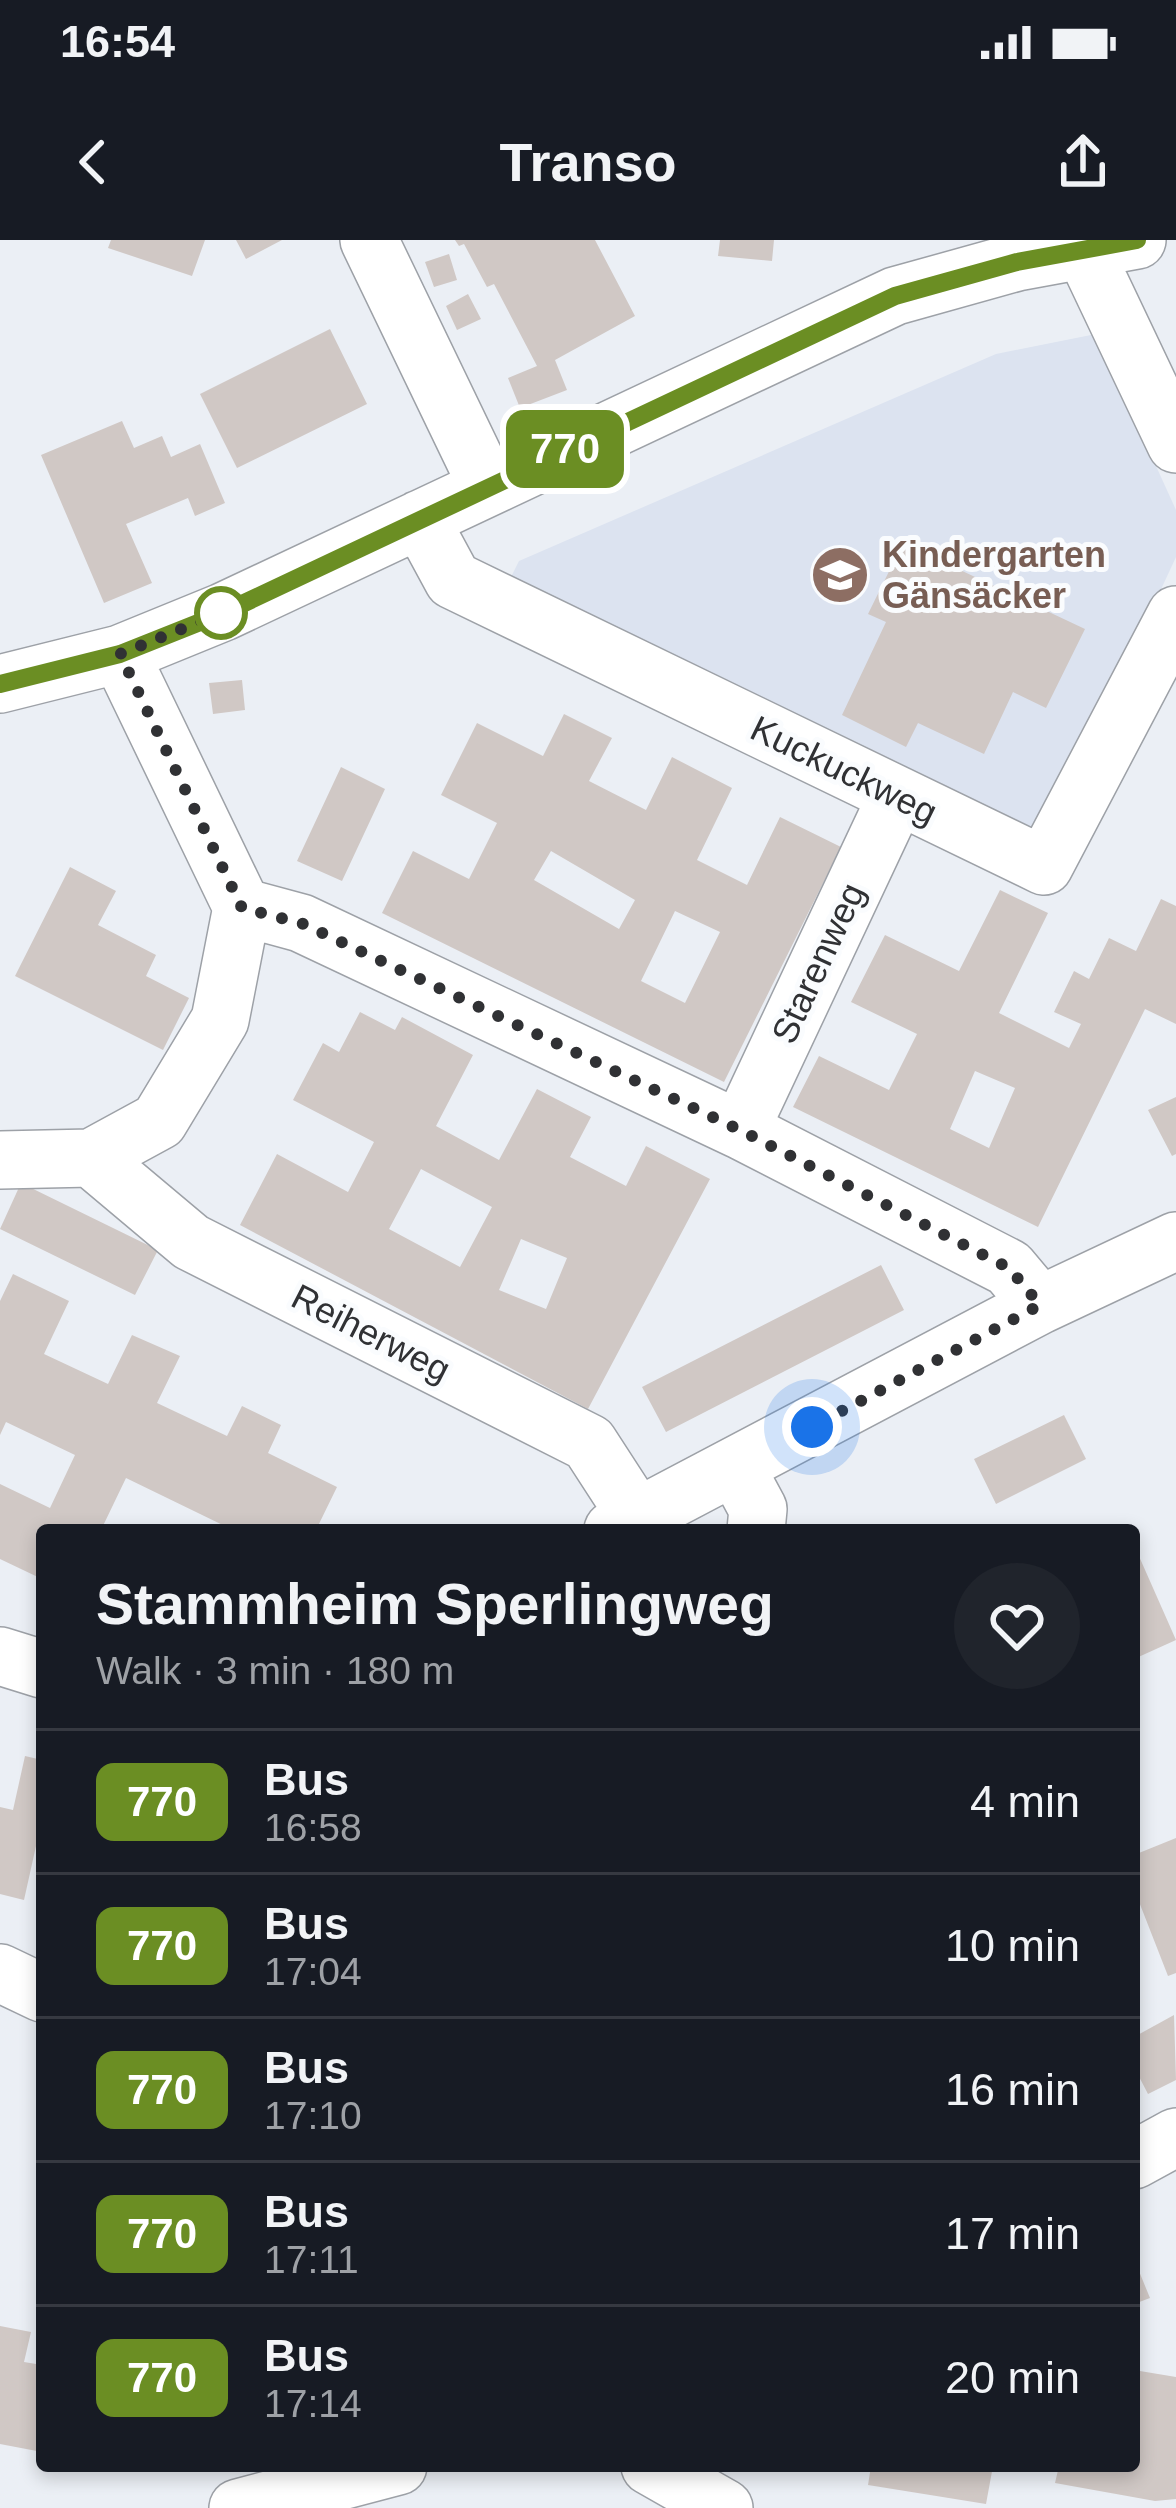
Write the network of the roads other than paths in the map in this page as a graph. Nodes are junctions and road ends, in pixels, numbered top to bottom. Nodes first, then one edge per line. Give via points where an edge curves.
1 (370, 240) edge
2 (1110, 244) edge
3 (1176, 444) edge
4 (488, 485) junction
5 (420, 519) junction
6 (1176, 615) edge
7 (120, 654) junction
8 (0, 684) edge
9 (897, 796) junction
10 (242, 908) junction
11 (740, 1130) junction
12 (91, 1158) junction
13 (0, 1160) edge
14 (1176, 1241) edge
15 (1040, 1305) junction
16 (736, 1468) junction
17 (625, 1524) edge
18 (757, 1524) edge
19 (0, 1656) edge
20 (36, 1668) edge
21 (0, 1973) edge
22 (36, 1990) edge
23 (1176, 2137) edge
24 (1140, 2157) edge
25 (364, 2472) edge
26 (661, 2472) edge
27 (249, 2492) edge
28 (724, 2508) edge

1 - 4 street
2 - 3 street
2 - 4 street via 895,296
4 - 5 street
5 - 7 street
5 - 9 street, Kuckuckweg via 453,580
6 - 9 street, Kuckuckweg via 1044,866
7 - 8 street
7 - 10 street
9 - 11 street, Starenweg
10 - 11 street via 301,923
10 - 12 street via 220,1020 159,1121
11 - 15 street via 1009,1268
12 - 13 street
12 - 17 street, Reiherweg via 191,1242 589,1443
14 - 15 street
15 - 16 street
16 - 17 street
16 - 18 street via 758,1509
19 - 20 street
21 - 22 street
23 - 24 street
25 - 27 street
26 - 28 street

